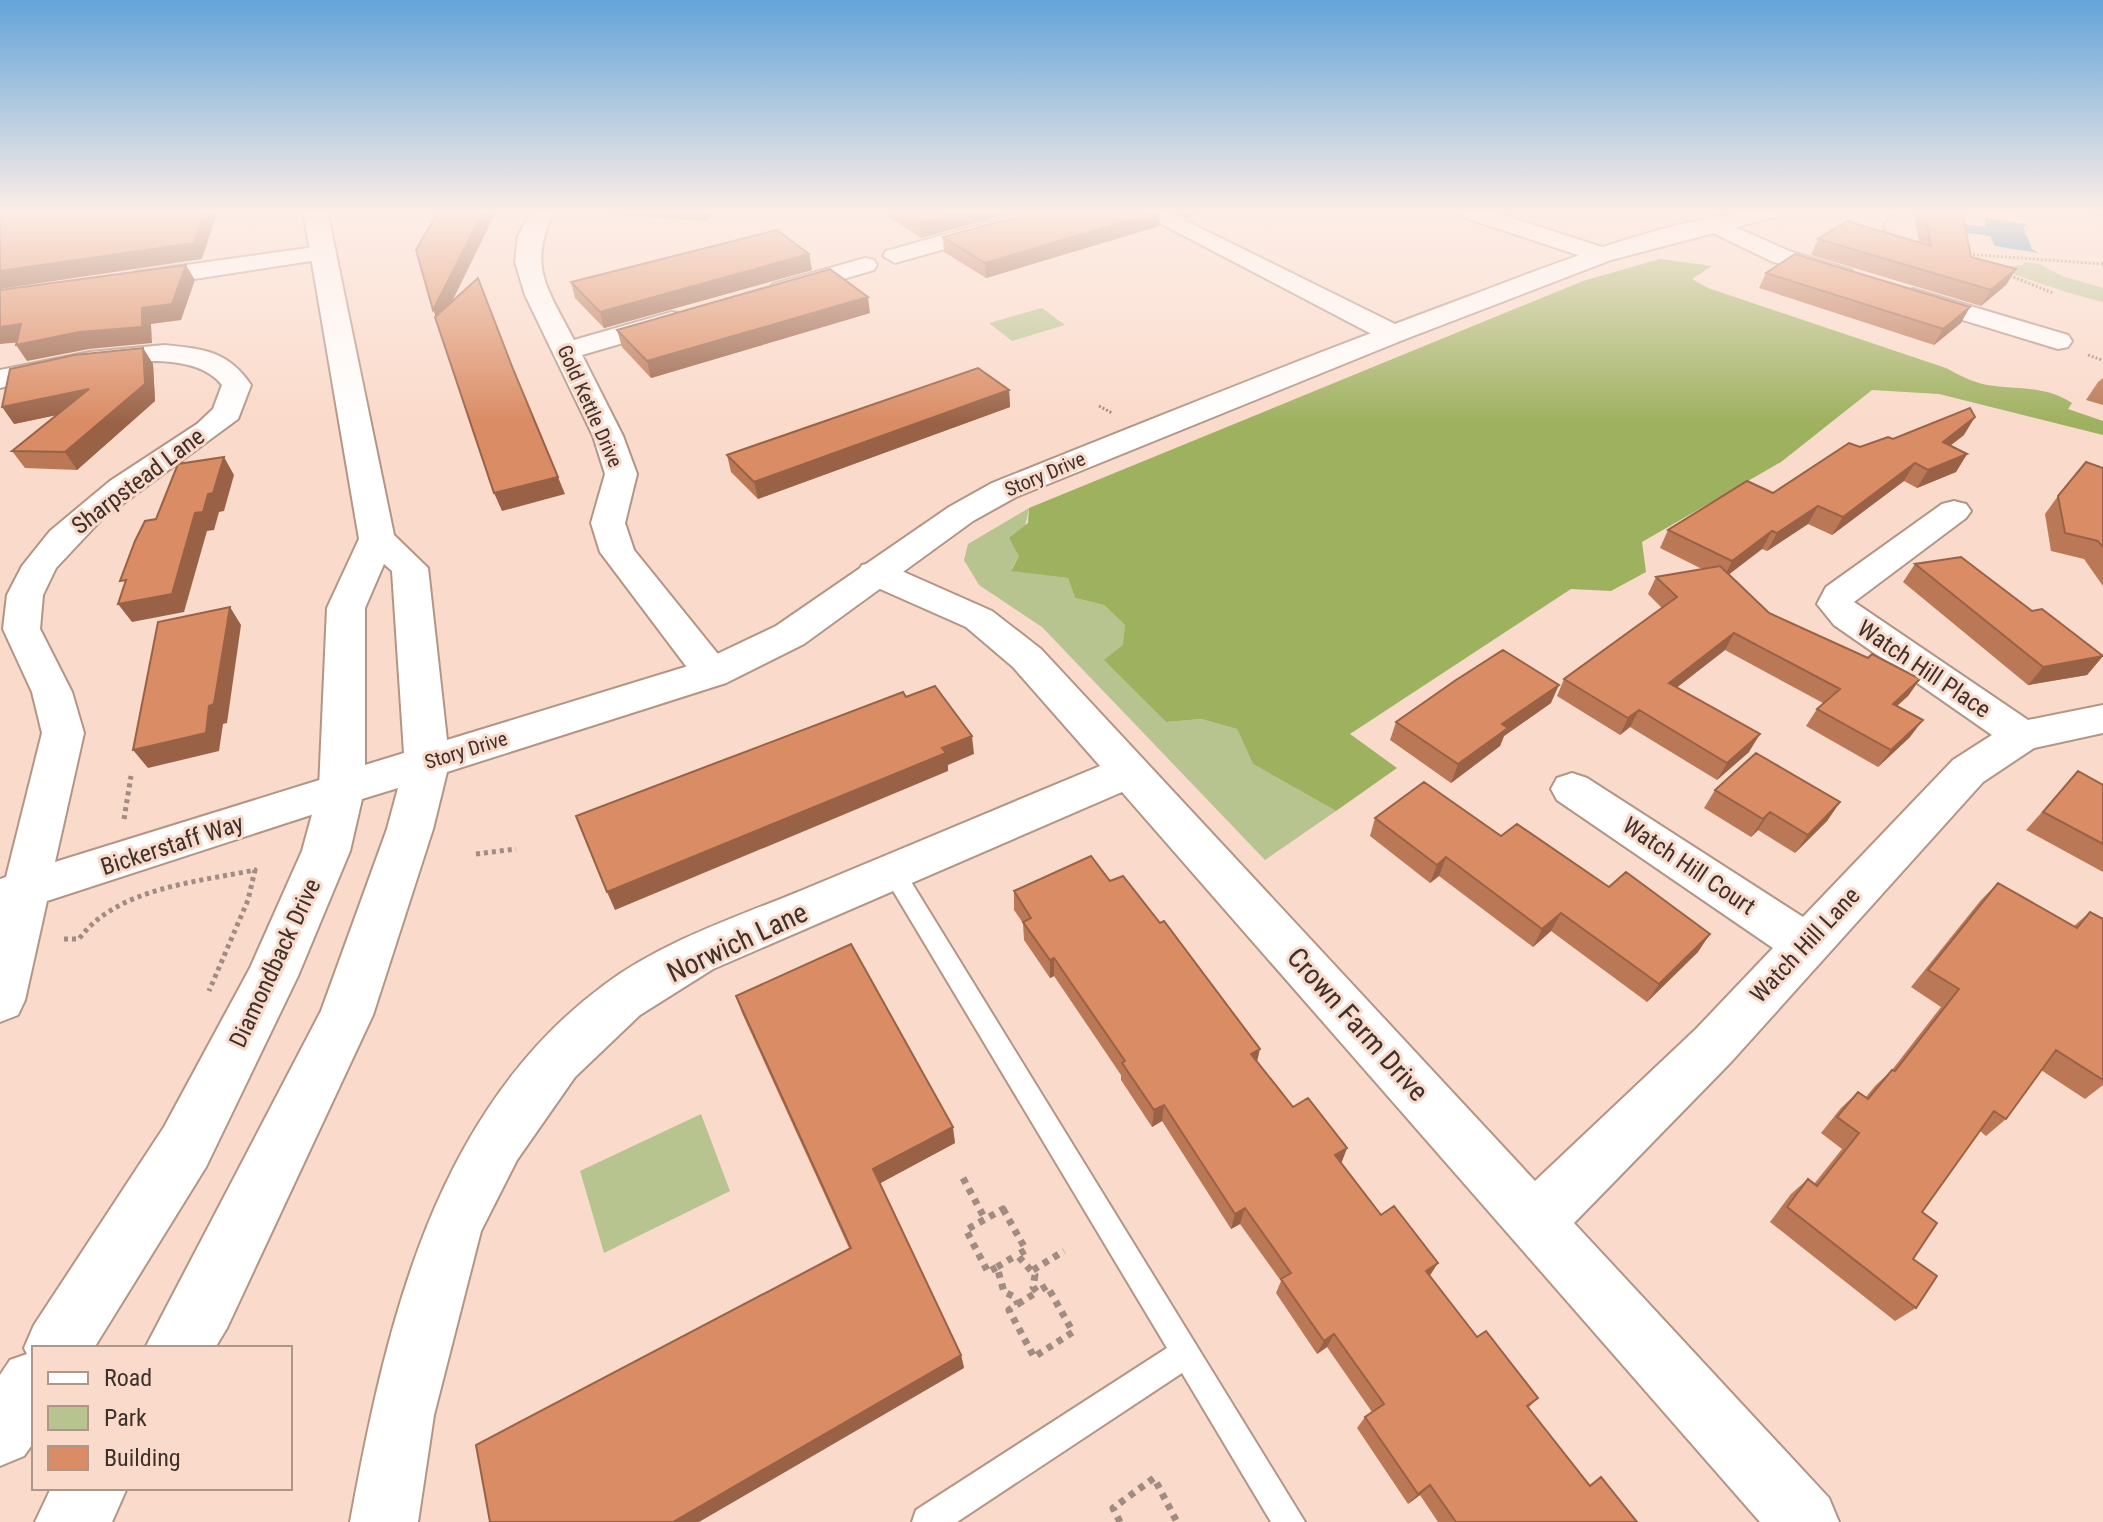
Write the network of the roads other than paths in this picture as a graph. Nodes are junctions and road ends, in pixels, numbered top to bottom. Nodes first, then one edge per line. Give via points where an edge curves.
1 (121, 281) edge
2 (327, 281) edge
3 (533, 281) edge
4 (810, 281) edge
5 (1287, 281) edge
6 (1533, 281) edge
7 (107, 283) edge
8 (1891, 290) edge
9 (758, 296) edge
10 (697, 313) edge
11 (1393, 334) junction
12 (2058, 341) dead end
13 (566, 351) junction
14 (0, 379) edge
15 (1954, 511) dead end
16 (377, 539) junction
17 (875, 573) junction
18 (712, 673) junction
19 (2103, 719) edge
20 (2022, 736) junction
21 (427, 762) junction
22 (1130, 771) junction
23 (342, 789) junction
24 (1572, 789) dead end
25 (894, 873) junction
26 (12, 894) edge
27 (1805, 944) junction
28 (0, 1000) edge
29 (1534, 1220) junction
30 (58, 1346) edge
31 (179, 1346) edge
32 (1184, 1354) junction
33 (32, 1387) edge
34 (0, 1432) edge
35 (91, 1490) edge
36 (71, 1522) edge
37 (384, 1522) edge
38 (928, 1522) edge
39 (1289, 1522) edge
40 (1805, 1522) edge

1 - 7 street
2 - 16 street
3 - 13 street, Gold Kettle Drive
4 - 9 street
5 - 11 street
6 - 11 street, Story Drive
8 - 12 street
10 - 13 street
11 - 17 street, Story Drive via 1004,490
13 - 18 street, Gold Kettle Drive via 621,474 608,523 617,552
14 - 26 street, Sharpstead Lane via 153,353 217,363 237,385 227,413 208,430 56,544 22,601 21,629 61,710 63,733
15 - 20 street, Watch Hill Place via 1839,595 1835,604
16 - 21 street via 410,568
16 - 23 street, Diamondback Drive via 346,608
17 - 18 street, Story Drive via 790,635
17 - 22 street, Crown Farm Drive via 996,630
18 - 21 street, Story Drive
19 - 20 street, Watch Hill Lane
20 - 27 street, Watch Hill Lane via 1968,771
21 - 23 street, Story Drive
21 - 31 street via 410,829 346,1015
22 - 25 street, Norwich Lane
22 - 29 street, Crown Farm Drive
23 - 26 street, Bickerstaff Way
23 - 30 street, Diamondback Drive via 326,851 272,976 185,1147
24 - 27 street, Watch Hill Court
25 - 32 lane
25 - 37 street, Norwich Lane via 696,955 622,1000 556,1060 497,1141 454,1224 402,1415
26 - 28 street, Sharpstead Lane
27 - 29 street, Watch Hill Lane via 1714,1045
29 - 40 street, Crown Farm Drive
32 - 38 lane
32 - 39 lane
33 - 34 street
35 - 36 street

